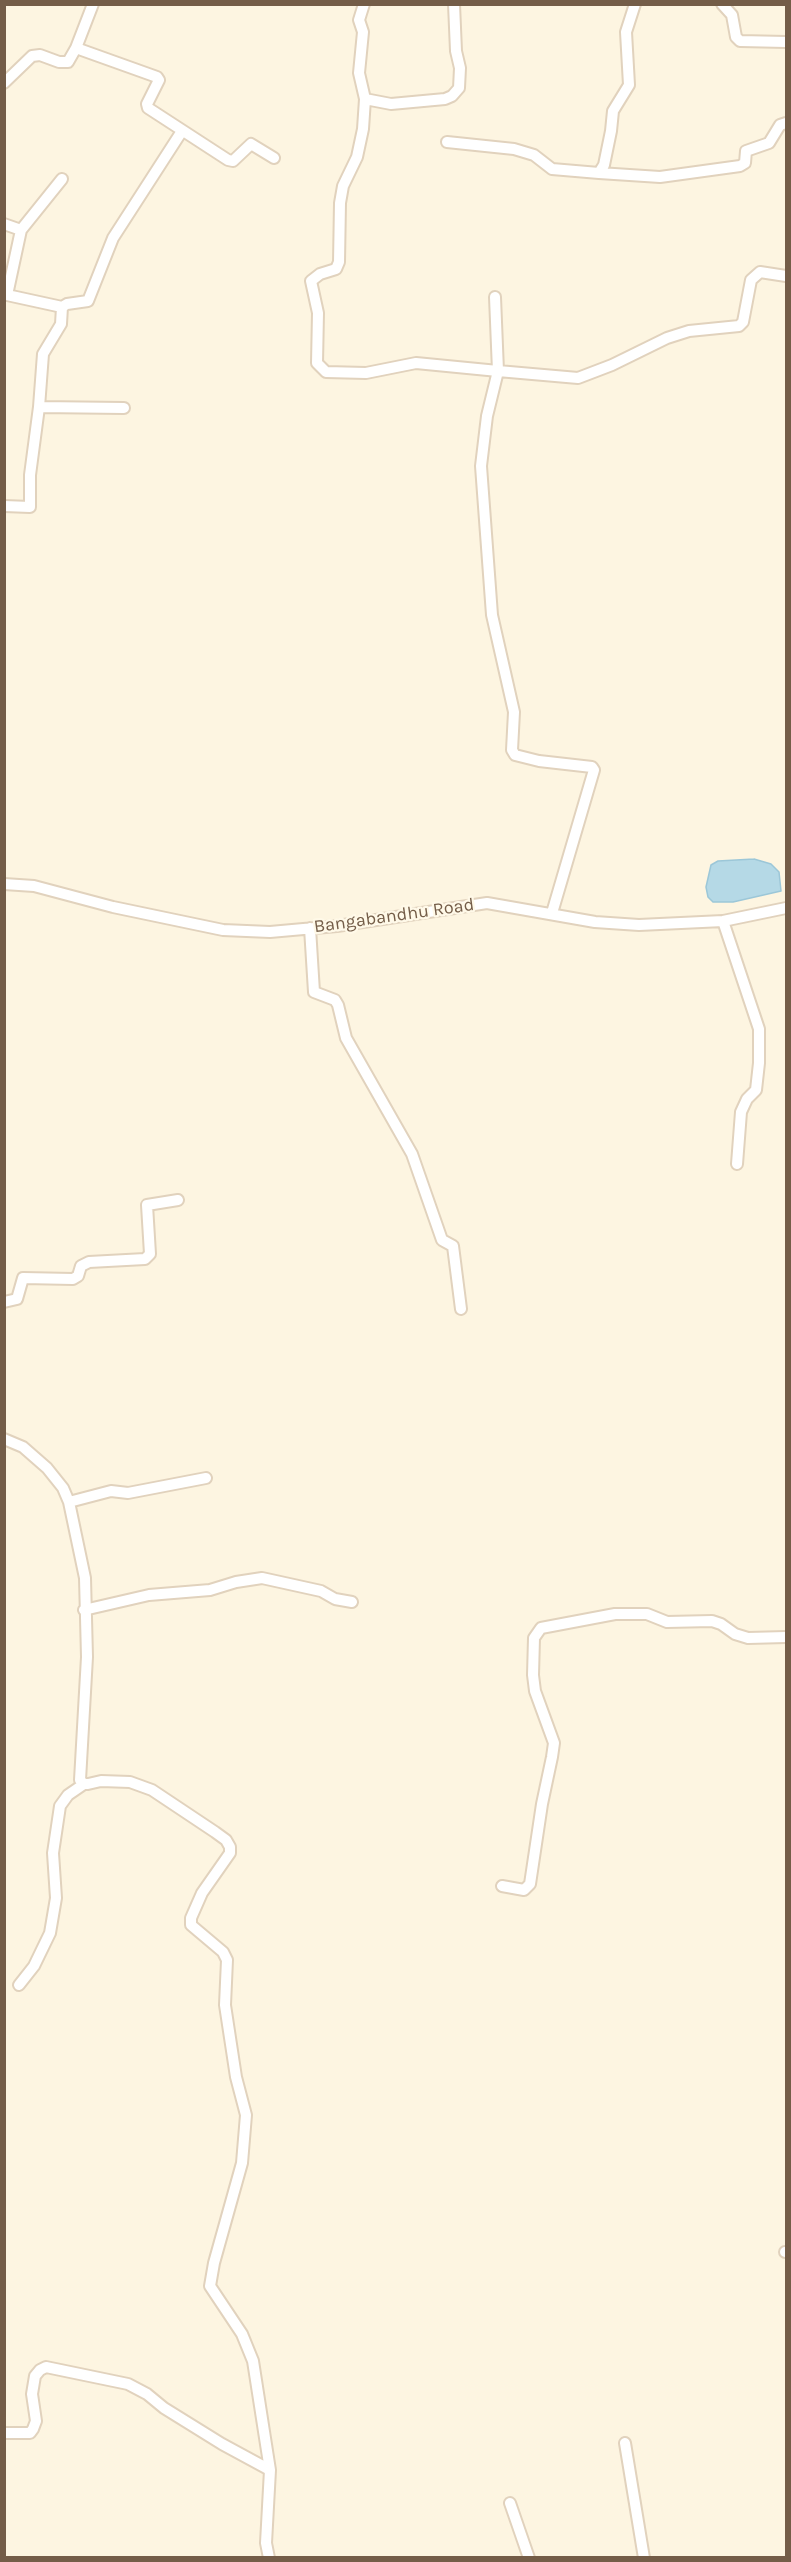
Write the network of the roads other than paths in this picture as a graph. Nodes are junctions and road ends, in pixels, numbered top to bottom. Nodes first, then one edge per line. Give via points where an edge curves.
1 (93, 4) edge
2 (364, 4) edge
3 (454, 4) edge
4 (635, 4) edge
5 (722, 4) edge
6 (786, 42) edge
7 (76, 48) junction
8 (4, 83) edge
9 (365, 99) junction
10 (786, 123) edge
11 (182, 131) junction
12 (447, 142) dead end
13 (274, 158) dead end
14 (599, 173) junction
15 (62, 179) dead end
16 (4, 224) edge
17 (21, 230) junction
18 (786, 276) edge
19 (495, 297) dead end
20 (62, 307) junction
21 (498, 371) junction
22 (39, 407) junction
23 (124, 408) dead end
24 (4, 506) edge
25 (4, 884) edge
26 (786, 908) edge
27 (552, 913) junction
28 (723, 921) junction
29 (310, 928) junction
30 (737, 1164) dead end
31 (178, 1200) dead end
32 (4, 1302) edge
33 (461, 1309) dead end
34 (4, 1439) edge
35 (206, 1478) dead end
36 (69, 1502) junction
37 (352, 1602) dead end
38 (84, 1610) junction
39 (786, 1637) edge
40 (84, 1784) junction
41 (502, 1886) dead end
42 (19, 1985) dead end
43 (4, 2433) edge
44 (625, 2444) dead end
45 (270, 2470) junction
46 (510, 2504) dead end
47 (269, 2558) edge
48 (529, 2558) edge
49 (645, 2558) edge

1 - 7 street
2 - 9 street via 359,20 363,32 359,73
3 - 9 street via 460,68 459,88 452,96 391,104
4 - 14 street via 626,33 629,85 613,111 604,165
5 - 6 street via 732,15 740,41
7 - 8 street via 68,62 36,54
7 - 11 street via 157,77 148,108
9 - 21 street via 357,157 343,186 340,203 339,262 336,269 311,281 318,313 317,363 326,372 366,373 416,363
10 - 14 street via 780,125 769,143 746,151 745,163 740,166 660,177
11 - 13 street via 228,160 233,161 251,144
11 - 20 street via 113,238 88,301
12 - 14 street via 514,149 534,154 552,169
15 - 17 street
16 - 17 street
17 - 20 street via 7,295
18 - 21 street via 760,272 751,280 739,326 689,331 667,338 578,378
19 - 21 street
20 - 22 street via 61,324 43,354
21 - 27 street via 481,466 492,615 514,712 512,750 515,755 539,761 594,770
22 - 23 street
22 - 24 street via 30,507
25 - 29 street, Bangabandhu Road via 34,886 223,930 270,932
26 - 28 street, Bangabandhu Road
27 - 28 street, Bangabandhu Road via 595,922 639,925
27 - 29 street, Bangabandhu Road via 487,903
28 - 30 street via 759,1029 756,1090 741,1112
29 - 33 street via 314,992 335,1000 346,1038 412,1155 442,1240 453,1246
31 - 32 street via 147,1205 150,1254 145,1259 89,1262 81,1266 73,1279 23,1278 16,1299
34 - 36 street via 23,1448 47,1468
35 - 36 street via 128,1493 111,1491
36 - 38 street via 84,1578
37 - 38 street via 262,1578 210,1590 149,1595
38 - 40 street via 87,1657 80,1761 80,1780
39 - 41 street via 748,1638 721,1623 667,1622 647,1614 615,1614 541,1628 534,1638 533,1675 554,1743 552,1757 530,1884 524,1890
40 - 42 street via 60,1806 53,1853 56,1898 50,1933 34,1966
40 - 45 street via 130,1782 152,1790 230,1846 230,1853 202,1893 191,1918 191,1925 224,1952 227,1960 226,2013 246,2115 242,2163 210,2286 242,2334 253,2361
43 - 45 street via 30,2433 33,2429 35,2376 46,2367 128,2384 231,2450
44 - 49 street
45 - 47 street via 266,2543
46 - 48 street

